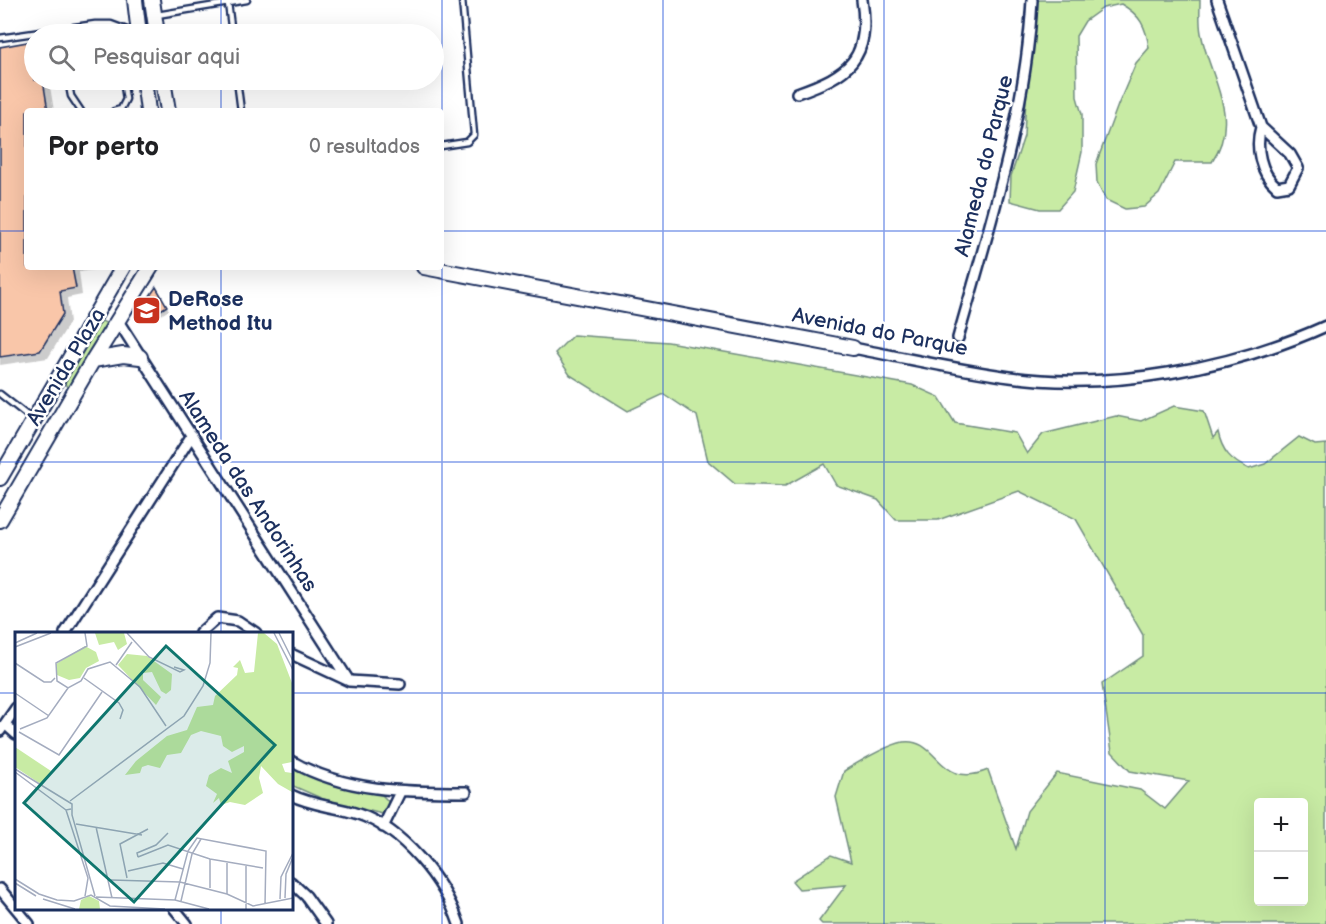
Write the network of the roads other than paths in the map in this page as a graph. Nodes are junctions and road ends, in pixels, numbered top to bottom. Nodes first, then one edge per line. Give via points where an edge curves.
1 (152, 0) edge
2 (247, 0) edge
3 (462, 0) edge
4 (862, 0) edge
5 (1032, 0) edge
6 (1217, 0) edge
7 (228, 3) junction
8 (134, 4) edge
9 (154, 15) junction
10 (95, 24) edge
11 (111, 24) edge
12 (137, 24) edge
13 (155, 24) edge
14 (231, 24) edge
15 (24, 36) edge
16 (0, 38) edge
17 (70, 90) edge
18 (125, 90) edge
19 (145, 90) edge
20 (165, 90) edge
21 (238, 90) edge
22 (797, 93) dead end
23 (79, 108) edge
24 (122, 108) edge
25 (148, 108) edge
26 (168, 108) edge
27 (241, 108) edge
28 (1261, 127) junction
29 (444, 146) edge
30 (121, 270) edge
31 (149, 270) edge
32 (440, 270) edge
33 (103, 302) junction
34 (117, 321) junction
35 (1326, 326) edge
36 (958, 338) dead end
37 (853, 348) joint
38 (140, 357) junction
39 (93, 360) junction
40 (0, 394) edge
41 (35, 422) junction
42 (192, 435) junction
43 (0, 478) edge
44 (0, 520) edge
45 (66, 632) edge
46 (201, 632) edge
47 (254, 632) edge
48 (292, 654) edge
49 (349, 681) junction
50 (400, 684) dead end
51 (15, 710) edge
52 (3, 728) edge
53 (292, 762) edge
54 (400, 792) junction
55 (466, 792) dead end
56 (292, 796) edge
57 (383, 827) junction
58 (292, 883) edge
59 (0, 889) edge
60 (15, 907) edge
61 (17, 909) edge
62 (175, 909) edge
63 (29, 924) edge
64 (187, 924) edge
65 (326, 924) edge
66 (459, 924) edge

1 - 9 street
2 - 7 lane
3 - 29 lane via 474,135 468,142
4 - 22 street via 862,45 848,68 831,81
5 - 36 street, Alameda do Parque via 1030,52 1019,116
6 - 28 street
7 - 9 lane
7 - 14 lane
8 - 12 street
9 - 13 street
10 - 11 lane
15 - 16 lane
17 - 23 lane
18 - 24 lane
19 - 25 street
20 - 26 street
21 - 27 lane
28 - 28 street via 1257,141 1266,178 1277,187 1289,185 1298,168 1290,154
30 - 33 street, Avenida Plaza
31 - 34 street, Avenida Plaza
32 - 37 street, Avenida do Parque
33 - 34 street
33 - 41 street, Avenida Plaza
34 - 38 street, Alameda das Andorinhas
34 - 39 street, Avenida Plaza
35 - 37 street, Avenida do Parque via 1219,362 1146,376 1080,381 1011,378
38 - 39 street via 123,355
38 - 42 street, Alameda das Andorinhas
39 - 44 street, Avenida Plaza
40 - 41 lane
41 - 43 street, Avenida Plaza
42 - 45 street
42 - 49 street, Alameda das Andorinhas
46 - 47 street via 217,618 237,621
48 - 49 street
49 - 50 street
51 - 52 street
53 - 54 street via 308,771 359,786
54 - 55 street
54 - 57 street
56 - 57 street via 309,804 358,814
57 - 66 street via 411,848 442,890
58 - 65 street
59 - 60 street
61 - 63 street
62 - 64 street

